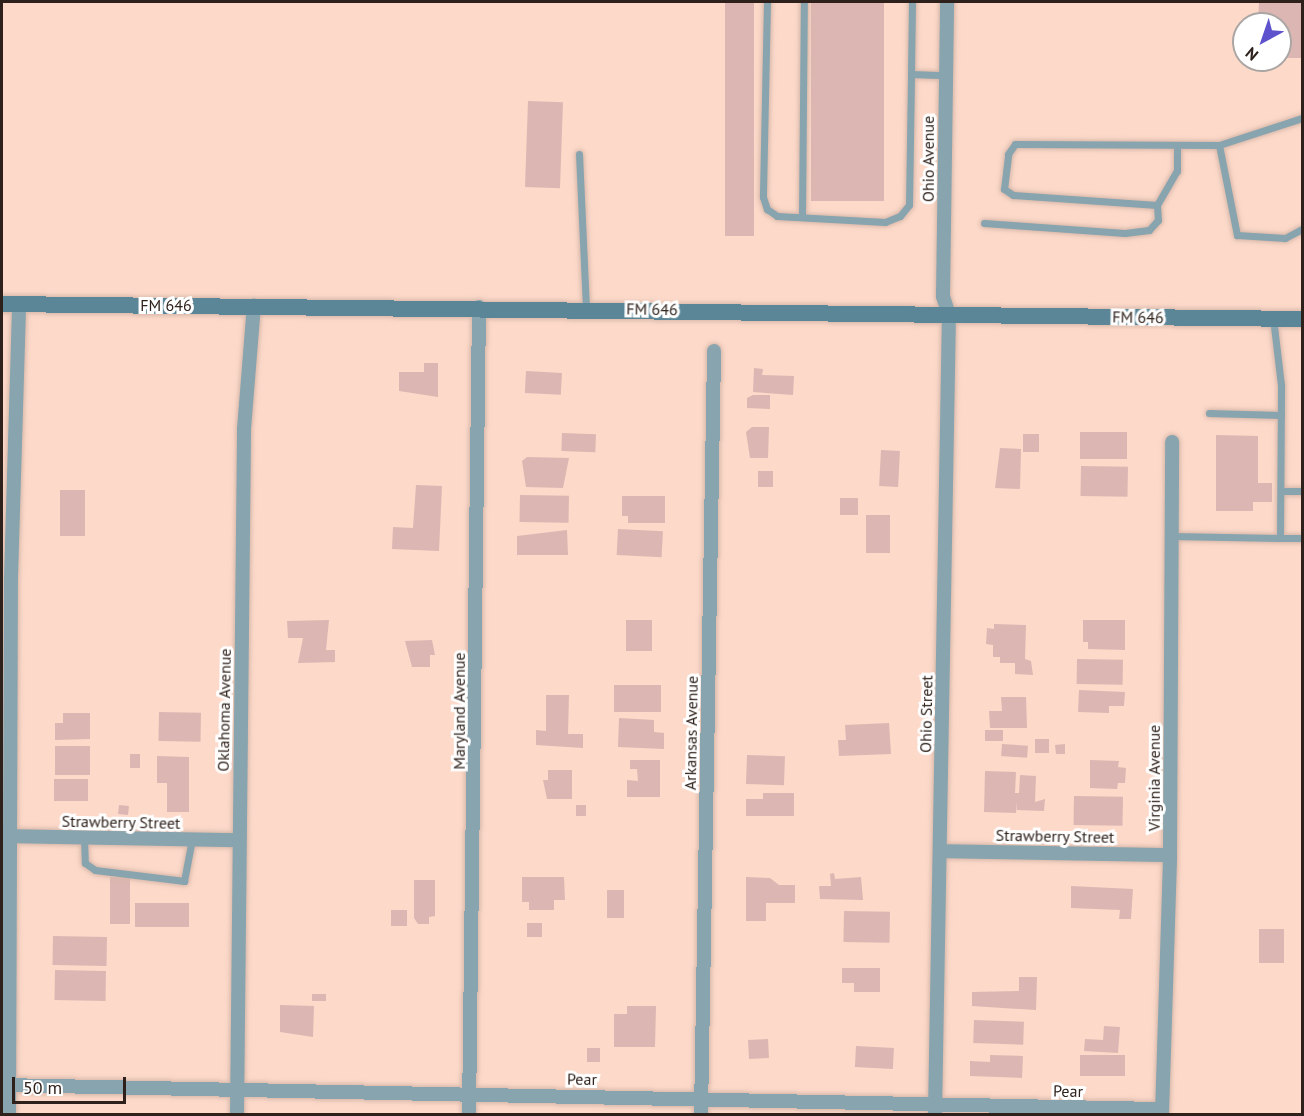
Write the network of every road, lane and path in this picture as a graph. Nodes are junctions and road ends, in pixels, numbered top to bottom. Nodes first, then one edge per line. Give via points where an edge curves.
1 (767, 2) edge
2 (804, 2) edge
3 (912, 2) edge
4 (947, 2) edge
5 (911, 74) junction
6 (945, 75) junction
7 (1302, 118) edge
8 (1177, 145) junction
9 (1219, 145) junction
10 (579, 154) dead end
11 (1157, 205) junction
12 (802, 217) junction
13 (984, 223) dead end
14 (1302, 229) edge
15 (2, 303) edge
16 (19, 304) junction
17 (254, 306) junction
18 (479, 307) junction
19 (586, 308) junction
20 (949, 315) junction
21 (1273, 318) junction
22 (1302, 319) edge
23 (714, 351) dead end
24 (1209, 413) dead end
25 (1281, 415) junction
26 (1172, 442) dead end
27 (1281, 491) junction
28 (1302, 491) edge
29 (1171, 536) junction
30 (1280, 538) junction
31 (1302, 538) edge
32 (6, 836) edge
33 (84, 838) junction
34 (192, 839) junction
35 (239, 840) junction
36 (940, 851) junction
37 (1170, 855) junction
38 (6, 1085) edge
39 (237, 1089) junction
40 (470, 1093) junction
41 (702, 1098) junction
42 (935, 1110) edge
43 (1161, 1112) edge
44 (9, 1114) edge
45 (237, 1114) edge
46 (469, 1114) edge
47 (701, 1114) edge

1 - 12 lane via 764,197 767,209 777,216
2 - 12 lane
3 - 5 lane
4 - 6 street, Ohio Avenue
5 - 6 lane
5 - 12 lane via 909,205 885,222
6 - 20 street, Ohio Avenue via 943,296
7 - 9 lane
8 - 9 lane
8 - 11 lane via 1177,171
8 - 11 lane via 1015,144 1008,154 1005,189 1013,195
9 - 14 lane via 1237,235 1285,238
10 - 19 lane
11 - 13 lane via 1158,220 1149,230 1125,233
15 - 16 main road, FM 646 / FM 646
16 - 17 main road, FM 646 / FM 646
16 - 32 street
17 - 18 main road, FM 646 / FM 646
17 - 35 street, Oklahoma Avenue via 244,429
18 - 19 main road, FM 646 / FM 646
18 - 40 street, Maryland Avenue
19 - 20 main road, FM 646 / FM 646
20 - 21 main road, FM 646 / FM 646
20 - 36 street, Ohio Street
21 - 22 main road, FM 646 / FM 646
21 - 25 lane
23 - 41 street, Arkansas Avenue
24 - 25 lane
25 - 27 lane
26 - 29 street, Virginia Avenue
27 - 28 lane
27 - 30 lane
29 - 30 lane
29 - 37 street, Virginia Avenue
30 - 31 lane
32 - 33 street, Strawberry Street
32 - 38 street
33 - 34 street, Strawberry Street
33 - 34 lane via 85,863 95,870 184,881
34 - 35 street, Strawberry Street
35 - 39 street, Oklahoma Avenue
36 - 37 street, Strawberry Street
36 - 42 street, Ohio Street
37 - 43 street, Virginia Avenue
38 - 39 street, Pear
38 - 44 street
39 - 40 street, Pear
39 - 45 street, Oklahoma Avenue
40 - 41 street, Pear
40 - 46 street, Maryland Avenue
41 - 42 street, Pear
41 - 47 street, Arkansas Avenue
42 - 43 street, Pear

